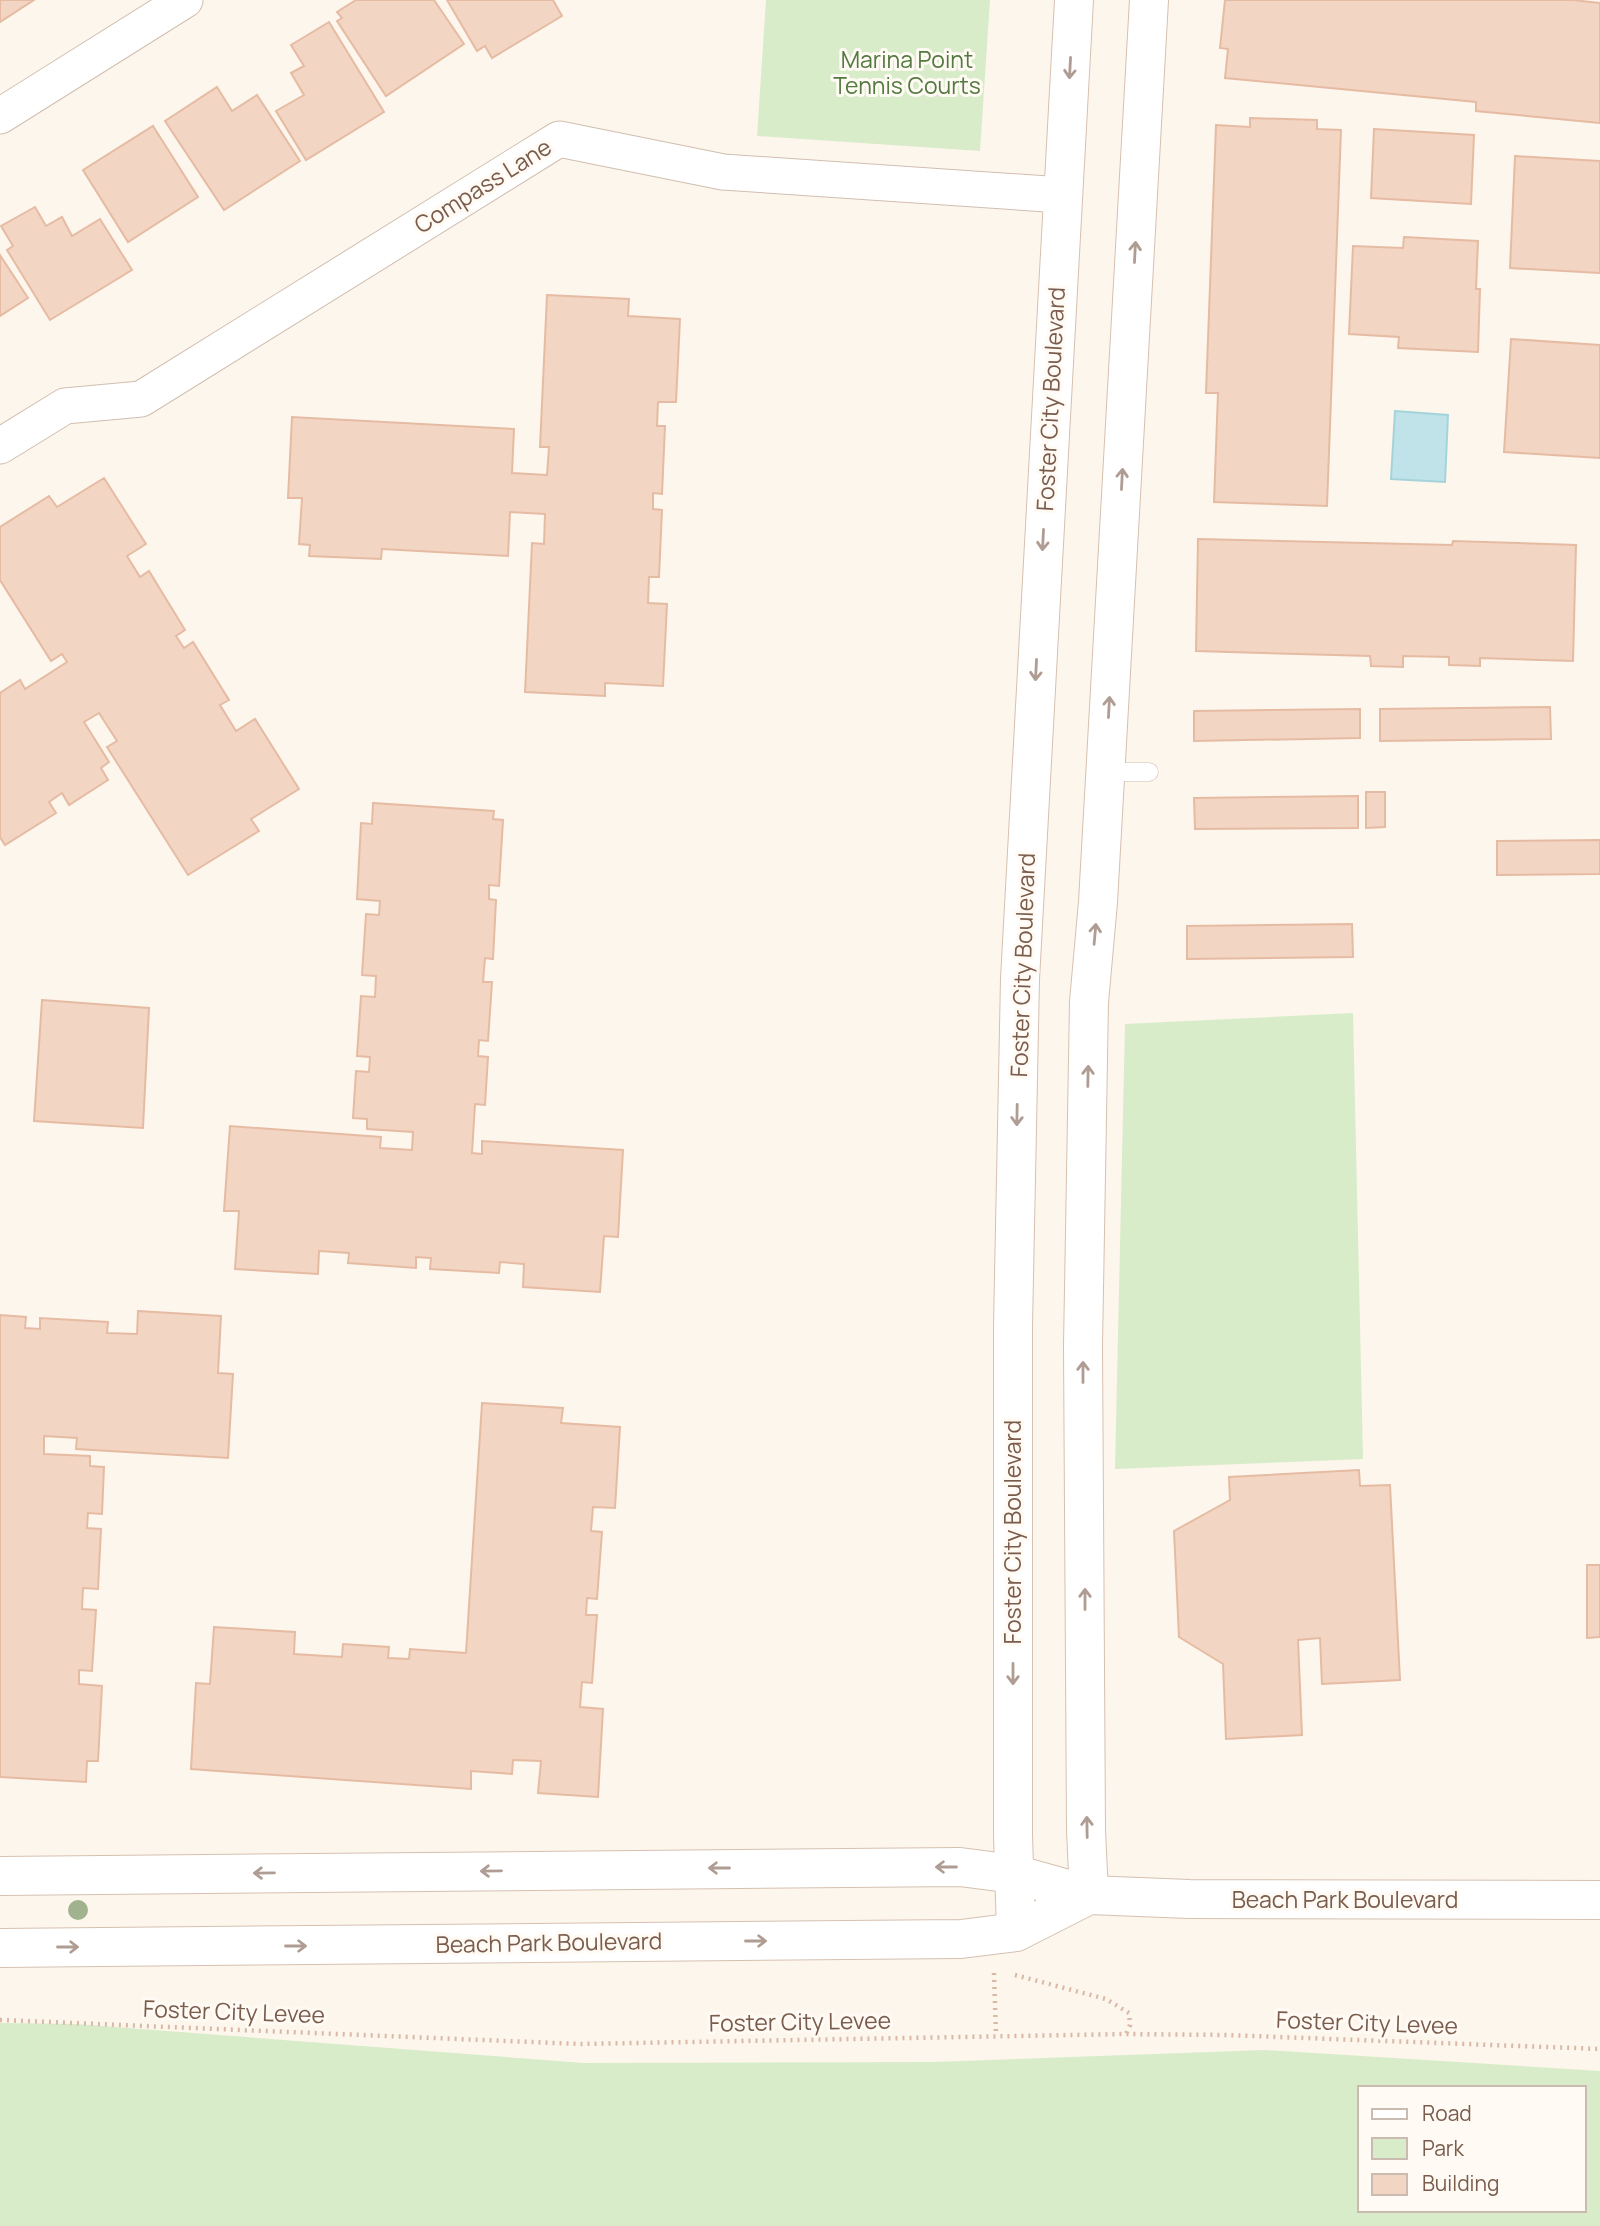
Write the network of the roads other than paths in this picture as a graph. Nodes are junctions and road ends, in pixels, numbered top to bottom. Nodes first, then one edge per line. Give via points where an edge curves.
1 (186, 0) edge
2 (1074, 0) edge
3 (1149, 0) edge
4 (0, 116) edge
5 (1062, 195) junction
6 (0, 446) edge
7 (1105, 772) junction
8 (1149, 772) dead end
9 (1014, 1874) junction
10 (0, 1876) edge
11 (1089, 1895) junction
12 (1600, 1900) edge
13 (1016, 1932) junction
14 (0, 1948) edge

1 - 4 street
2 -> 5 main road, Foster City Boulevard
7 -> 3 main road
5 - 6 street, Compass Lane via 723,172 559,139 141,399 65,406
5 -> 9 main road, Foster City Boulevard via 1020,979 1013,1339
7 - 8 lane
11 -> 7 main road via 1083,1346 1089,1002
9 -> 10 main road, Beach Park Boulevard via 947,1867
9 - 11 main road, Beach Park Boulevard
9 - 13 main road, Foster City Boulevard
11 - 12 main road, Beach Park Boulevard
11 - 13 main road, Beach Park Boulevard
14 -> 13 main road, Beach Park Boulevard via 961,1940

